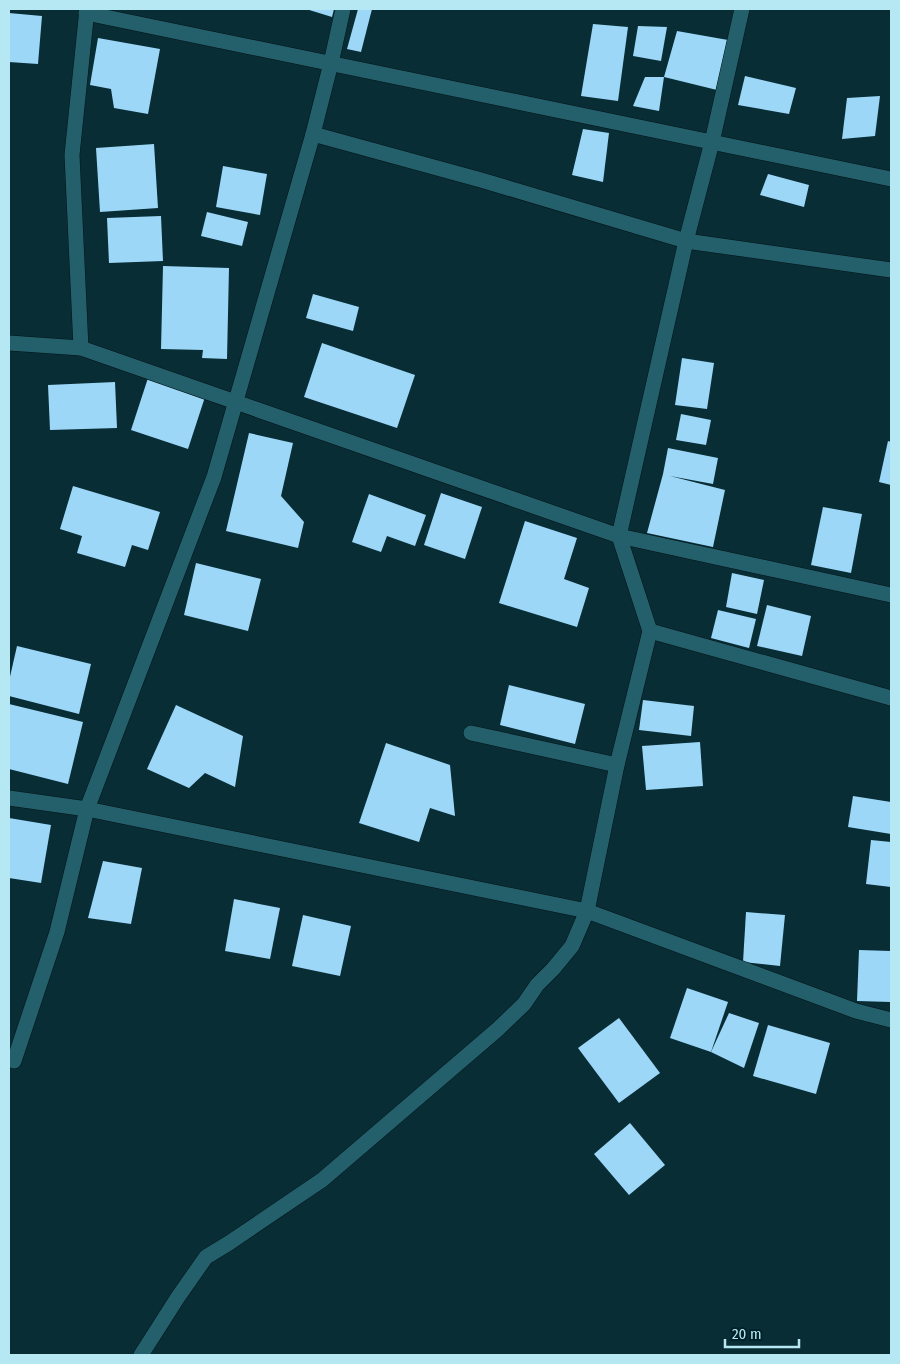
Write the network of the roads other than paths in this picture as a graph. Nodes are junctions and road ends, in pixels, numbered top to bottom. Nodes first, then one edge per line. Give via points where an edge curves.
1 (343, 9) edge
2 (742, 9) edge
3 (87, 11) edge
4 (331, 63) junction
5 (313, 134) junction
6 (712, 142) junction
7 (891, 179) edge
8 (686, 241) junction
9 (891, 270) edge
10 (9, 343) edge
11 (81, 348) junction
12 (236, 401) junction
13 (619, 536) junction
14 (891, 596) edge
15 (650, 631) junction
16 (891, 698) edge
17 (471, 733) dead end
18 (617, 765) junction
19 (9, 798) edge
20 (87, 809) junction
21 (587, 911) junction
22 (891, 1020) edge
23 (14, 1061) dead end
24 (141, 1355) edge

1 - 4 street
2 - 6 street
3 - 4 street
3 - 11 street via 72,156
4 - 5 street
4 - 6 street
5 - 8 street
5 - 12 street
6 - 7 street
6 - 8 street
8 - 9 street
8 - 13 street
10 - 11 street
11 - 12 street
12 - 13 street
12 - 20 street via 214,476
13 - 14 street
13 - 15 street
15 - 16 street
15 - 18 street
17 - 18 street
18 - 21 street
19 - 20 street
20 - 21 street
20 - 23 street via 57,932
21 - 22 street via 856,1011
21 - 24 street via 572,946 498,1030 322,1180 206,1257

